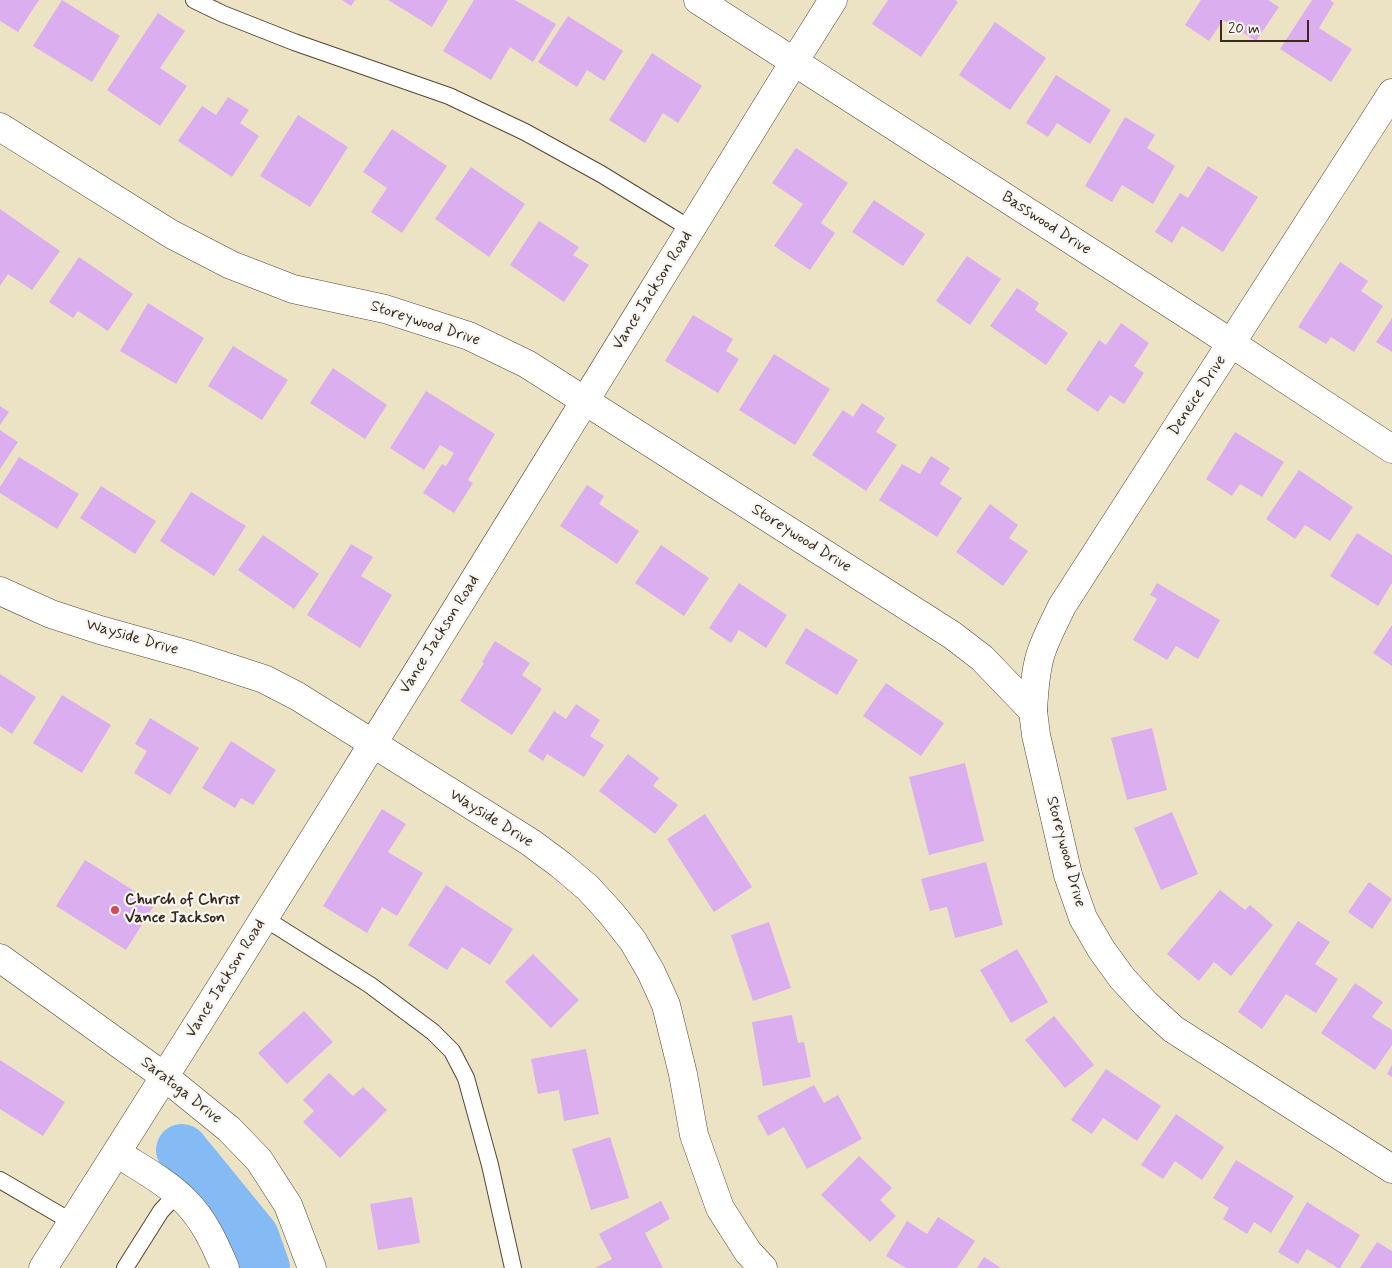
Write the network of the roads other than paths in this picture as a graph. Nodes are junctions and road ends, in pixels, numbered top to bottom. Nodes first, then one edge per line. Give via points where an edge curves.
1 (194, 0) edge
2 (698, 0) edge
3 (833, 0) edge
4 (794, 62) junction
5 (1392, 93) edge
6 (0, 127) edge
7 (691, 229) junction
8 (1232, 344) junction
9 (584, 401) junction
10 (1392, 449) edge
11 (0, 591) edge
12 (1033, 711) junction
13 (373, 744) junction
14 (264, 918) junction
15 (0, 958) edge
16 (165, 1077) junction
17 (117, 1153) junction
18 (1392, 1169) edge
19 (0, 1180) edge
20 (177, 1194) junction
21 (72, 1222) junction
22 (218, 1266) edge
23 (43, 1268) edge
24 (124, 1268) edge
25 (312, 1268) edge
26 (513, 1268) edge
27 (763, 1268) edge

1 - 7 lane via 294,42 449,96 525,132
2 - 4 street, Basswood Drive
3 - 4 street, Vance Jackson Road
4 - 7 street, Vance Jackson Road
4 - 8 street, Basswood Drive
5 - 8 street, Deneice Drive
6 - 9 street, Storeywood Drive via 171,234 231,265 293,289 386,309 470,336 527,364
7 - 9 street, Vance Jackson Road
8 - 10 street, Basswood Drive
8 - 12 street, Deneice Drive via 1062,606 1039,657
9 - 12 street, Storeywood Drive via 952,635 982,658
9 - 13 street, Vance Jackson Road
11 - 13 street, Wayside Drive via 100,630 264,679
12 - 18 street, Storeywood Drive via 1068,875 1083,918 1122,978 1173,1029
13 - 14 street, Vance Jackson Road
13 - 27 street, Wayside Drive via 530,842 561,865 600,900 633,941 666,1005 694,1135 720,1208 748,1252
14 - 16 street, Vance Jackson Road
14 - 26 lane via 370,985 433,1032 452,1051 466,1078
15 - 16 street, Saratoga Drive
16 - 17 street, Vance Jackson Road
16 - 25 street, Saratoga Drive via 229,1129 259,1160 288,1206
17 - 20 street
17 - 21 street, Vance Jackson Road
19 - 21 lane
20 - 22 street via 204,1224 217,1247
20 - 24 lane via 161,1211
21 - 23 street, Vance Jackson Road

